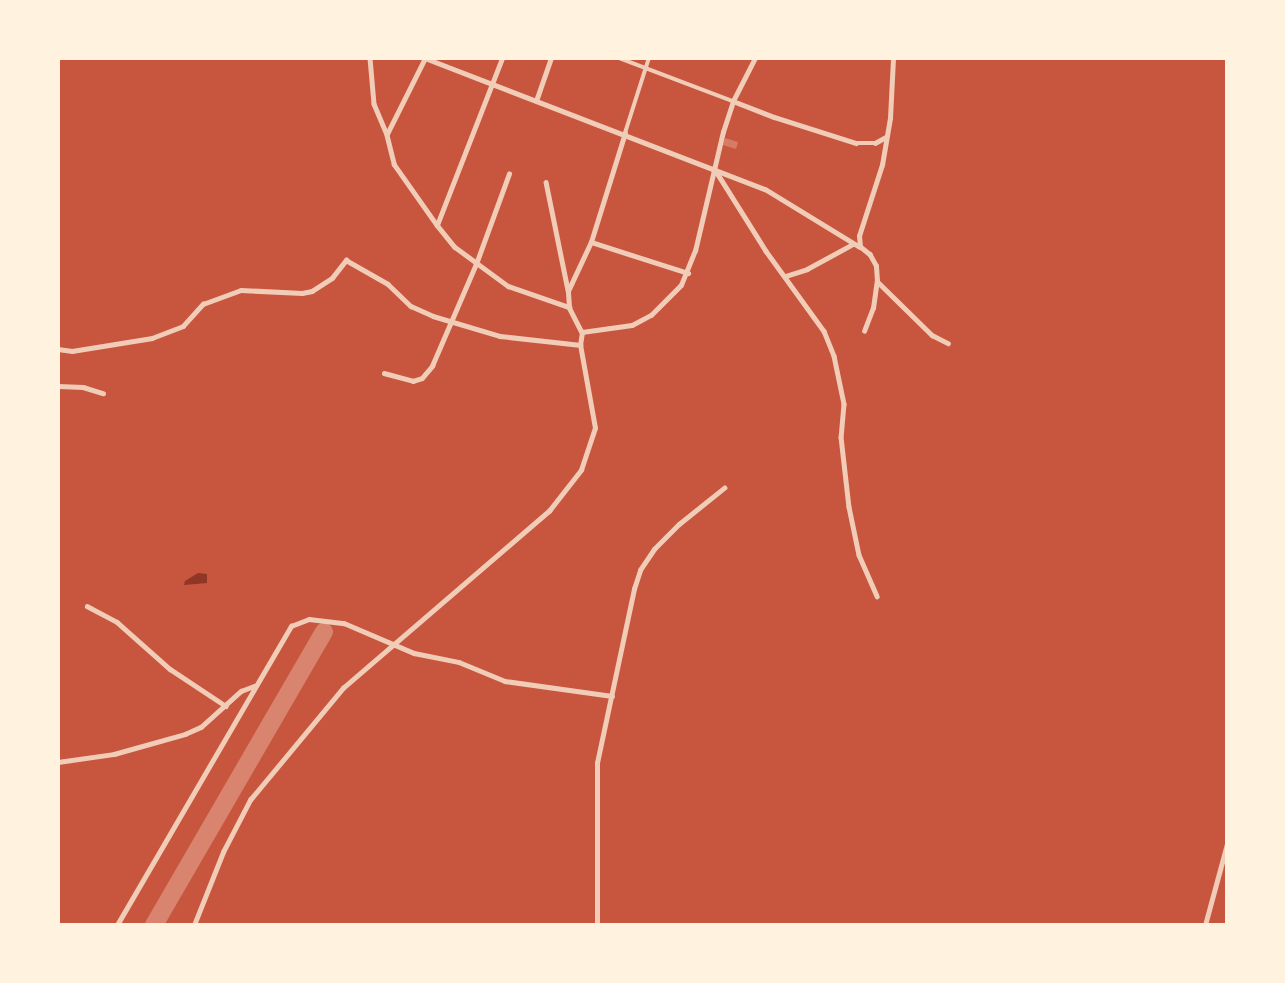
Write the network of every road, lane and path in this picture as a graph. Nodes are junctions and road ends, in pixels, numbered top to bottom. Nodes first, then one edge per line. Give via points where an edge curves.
1 (370, 58) edge
2 (425, 58) edge
3 (502, 58) edge
4 (551, 58) edge
5 (619, 58) edge
6 (649, 58) edge
7 (755, 58) edge
8 (893, 58) edge
9 (646, 68) junction
10 (493, 84) junction
11 (536, 100) junction
12 (733, 101) junction
13 (625, 133) junction
14 (387, 135) junction
15 (887, 136) junction
16 (713, 167) junction
17 (509, 174) dead end
18 (546, 182) dead end
19 (437, 225) junction
20 (591, 242) junction
21 (853, 244) junction
22 (860, 247) junction
23 (476, 264) junction
24 (688, 273) junction
25 (786, 276) junction
26 (877, 281) junction
27 (568, 290) junction
28 (569, 307) junction
29 (452, 322) junction
30 (864, 331) dead end
31 (582, 332) junction
32 (948, 343) dead end
33 (580, 345) junction
34 (58, 349) edge
35 (384, 373) dead end
36 (58, 386) edge
37 (103, 393) dead end
38 (724, 488) dead end
39 (877, 596) dead end
40 (87, 606) dead end
41 (395, 644) junction
42 (256, 686) junction
43 (612, 696) junction
44 (226, 706) junction
45 (58, 762) edge
46 (1227, 844) edge
47 (117, 925) edge
48 (194, 925) edge
49 (597, 925) edge
50 (1205, 925) edge

1 - 14 street via 374,104
2 - 10 street
2 - 14 street
3 - 10 street
4 - 11 street
5 - 9 street
6 - 9 street
7 - 12 street
8 - 15 street
9 - 12 street
9 - 13 street
10 - 11 street
10 - 19 street
11 - 13 street
12 - 15 street via 856,143 875,143
12 - 16 street
13 - 16 street
13 - 20 street
14 - 19 street via 394,164
15 - 22 street via 878,184 860,226
16 - 21 street via 765,188
16 - 24 street
16 - 25 street
17 - 23 street
18 - 27 street
19 - 23 street
20 - 24 street
20 - 27 street
21 - 22 street
21 - 25 street
22 - 26 street via 876,266
23 - 28 street via 508,286
23 - 29 street
24 - 31 street via 651,315 632,325
25 - 39 street via 824,331 839,375 849,507 859,555
26 - 30 street
26 - 32 street via 932,335
27 - 28 street
28 - 31 street
29 - 33 street via 521,340
29 - 34 street via 411,306 388,284 346,260 332,278 312,290 242,290 203,304 183,326 152,338 72,351
29 - 35 street via 422,378 413,381
31 - 33 street
33 - 41 street via 595,428 581,470 549,511
36 - 37 street
38 - 43 street via 679,524 640,570
40 - 44 street via 117,622 170,669
41 - 42 street via 344,623 309,619 291,626
41 - 43 street via 524,686
41 - 48 street via 342,688 250,800
42 - 44 street via 241,691
42 - 47 street
43 - 49 street via 597,763
44 - 45 street via 201,727 161,743
46 - 50 street

